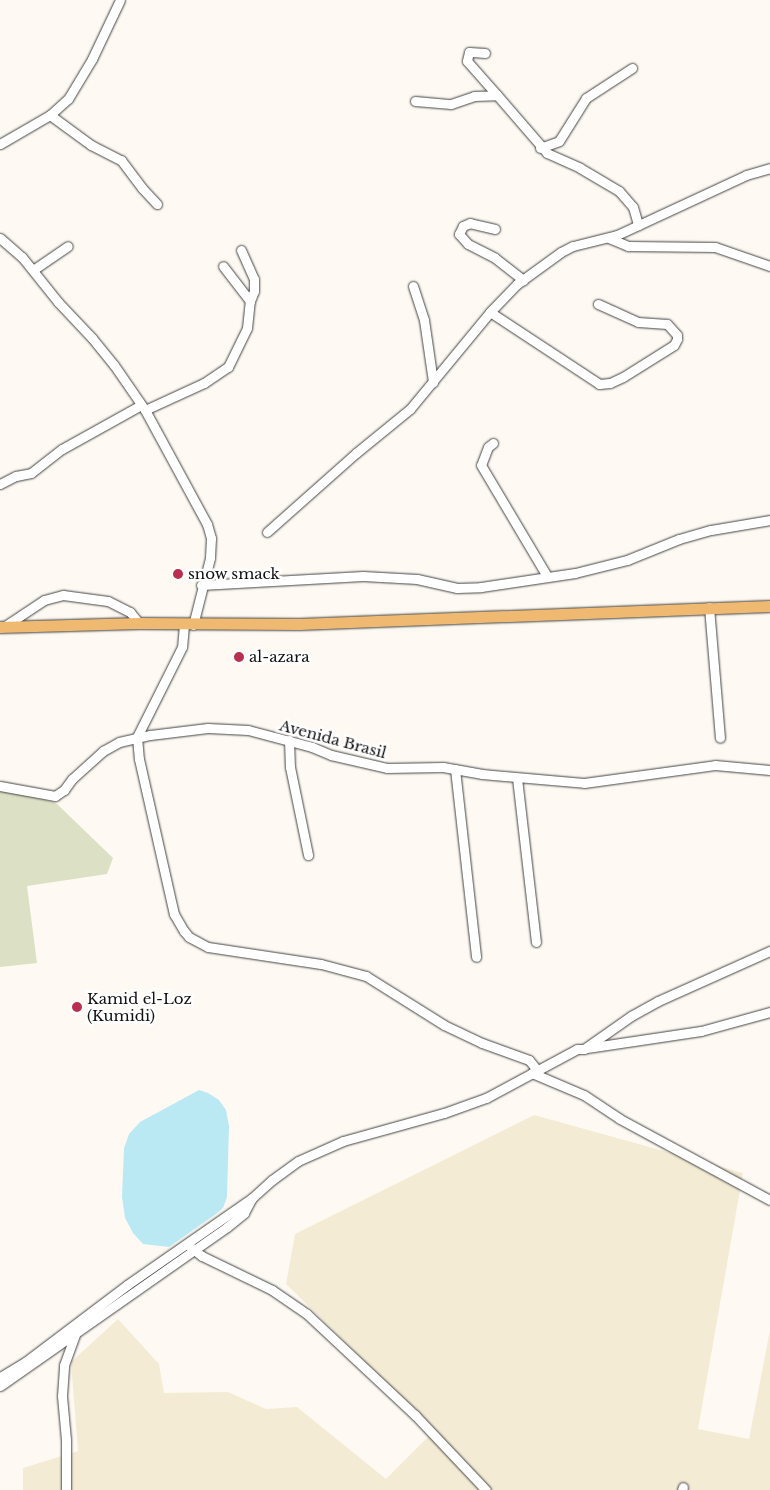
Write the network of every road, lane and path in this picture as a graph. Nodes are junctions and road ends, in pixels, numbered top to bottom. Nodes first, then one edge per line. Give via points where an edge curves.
1 (120, 0) edge
2 (485, 53) dead end
3 (632, 68) dead end
4 (497, 95) junction
5 (415, 101) dead end
6 (50, 115) junction
7 (0, 144) edge
8 (540, 148) junction
9 (770, 168) edge
10 (157, 204) dead end
11 (638, 225) junction
12 (495, 228) dead end
13 (0, 238) edge
14 (609, 238) junction
15 (68, 246) dead end
16 (241, 250) dead end
17 (766, 261) edge
18 (223, 266) dead end
19 (770, 266) edge
20 (33, 270) junction
21 (523, 280) junction
22 (413, 286) dead end
23 (250, 301) junction
24 (598, 304) dead end
25 (490, 312) junction
26 (433, 382) junction
27 (143, 408) junction
28 (493, 443) dead end
29 (0, 484) edge
30 (770, 520) edge
31 (267, 532) dead end
32 (547, 576) junction
33 (201, 585) junction
34 (770, 606) edge
35 (709, 607) junction
36 (139, 623) junction
37 (188, 625) junction
38 (2, 626) edge
39 (137, 737) junction
40 (720, 738) dead end
41 (289, 740) junction
42 (455, 769) junction
43 (770, 770) edge
44 (517, 778) junction
45 (0, 786) edge
46 (308, 855) dead end
47 (536, 942) dead end
48 (770, 951) edge
49 (476, 957) dead end
50 (770, 1012) edge
51 (584, 1049) junction
52 (535, 1072) junction
53 (770, 1200) edge
54 (191, 1247) junction
55 (130, 1289) junction
56 (75, 1335) junction
57 (0, 1378) edge
58 (0, 1386) edge
59 (66, 1490) edge
60 (486, 1490) edge

1 - 6 street via 92,59 68,99
2 - 4 street via 469,52 467,61
3 - 8 street via 586,98 559,141
4 - 5 street via 474,96 451,104
4 - 8 street
6 - 7 street
6 - 10 street via 91,145 121,160
8 - 11 street via 619,191 633,207
9 - 11 street via 746,175
11 - 14 street
12 - 21 street via 470,223 463,226 459,234 468,244 495,258
13 - 20 street
14 - 17 street via 628,246 715,247
14 - 21 street via 573,246
15 - 20 street
16 - 23 street via 254,279
17 - 19 street
18 - 23 street
20 - 27 street via 114,365
21 - 25 street
22 - 26 street via 424,320
23 - 27 street via 246,328 228,366 204,383
24 - 25 street via 638,322 667,324 677,339 623,377 599,384
25 - 26 street
26 - 31 street via 395,424 356,453
27 - 29 street via 62,449 31,474 16,476
27 - 33 street via 207,524 211,538 210,558
28 - 32 street via 488,447 482,465
30 - 32 street via 711,530 627,560 575,573
32 - 33 street via 457,588 417,579 364,576
33 - 37 street
34 - 35 main road
35 - 37 main road via 431,620
35 - 40 street
36 - 37 main road
36 - 38 main road
36 - 38 street via 130,612 108,601 63,595 44,600
37 - 39 street via 182,647
39 - 41 street, Avenida Brasil via 208,728 248,730
39 - 45 street, Avenida Brasil via 103,751 55,796
39 - 52 street via 138,759 174,914 189,937 208,947 302,960 366,976 444,1025 530,1060
41 - 42 street, Avenida Brasil via 331,756 387,768
41 - 46 street via 290,767
42 - 44 street, Avenida Brasil
42 - 49 street
43 - 44 street, Avenida Brasil via 715,765 584,783
44 - 47 street
48 - 51 street via 658,1001
50 - 51 street via 701,1031
51 - 52 street via 577,1049
52 - 53 street via 584,1095
52 - 54 street via 464,1107 317,1151 287,1168
54 - 55 street
54 - 60 street via 272,1290 307,1314 415,1415
55 - 56 street
55 - 57 street
56 - 58 street
56 - 59 street via 63,1372

